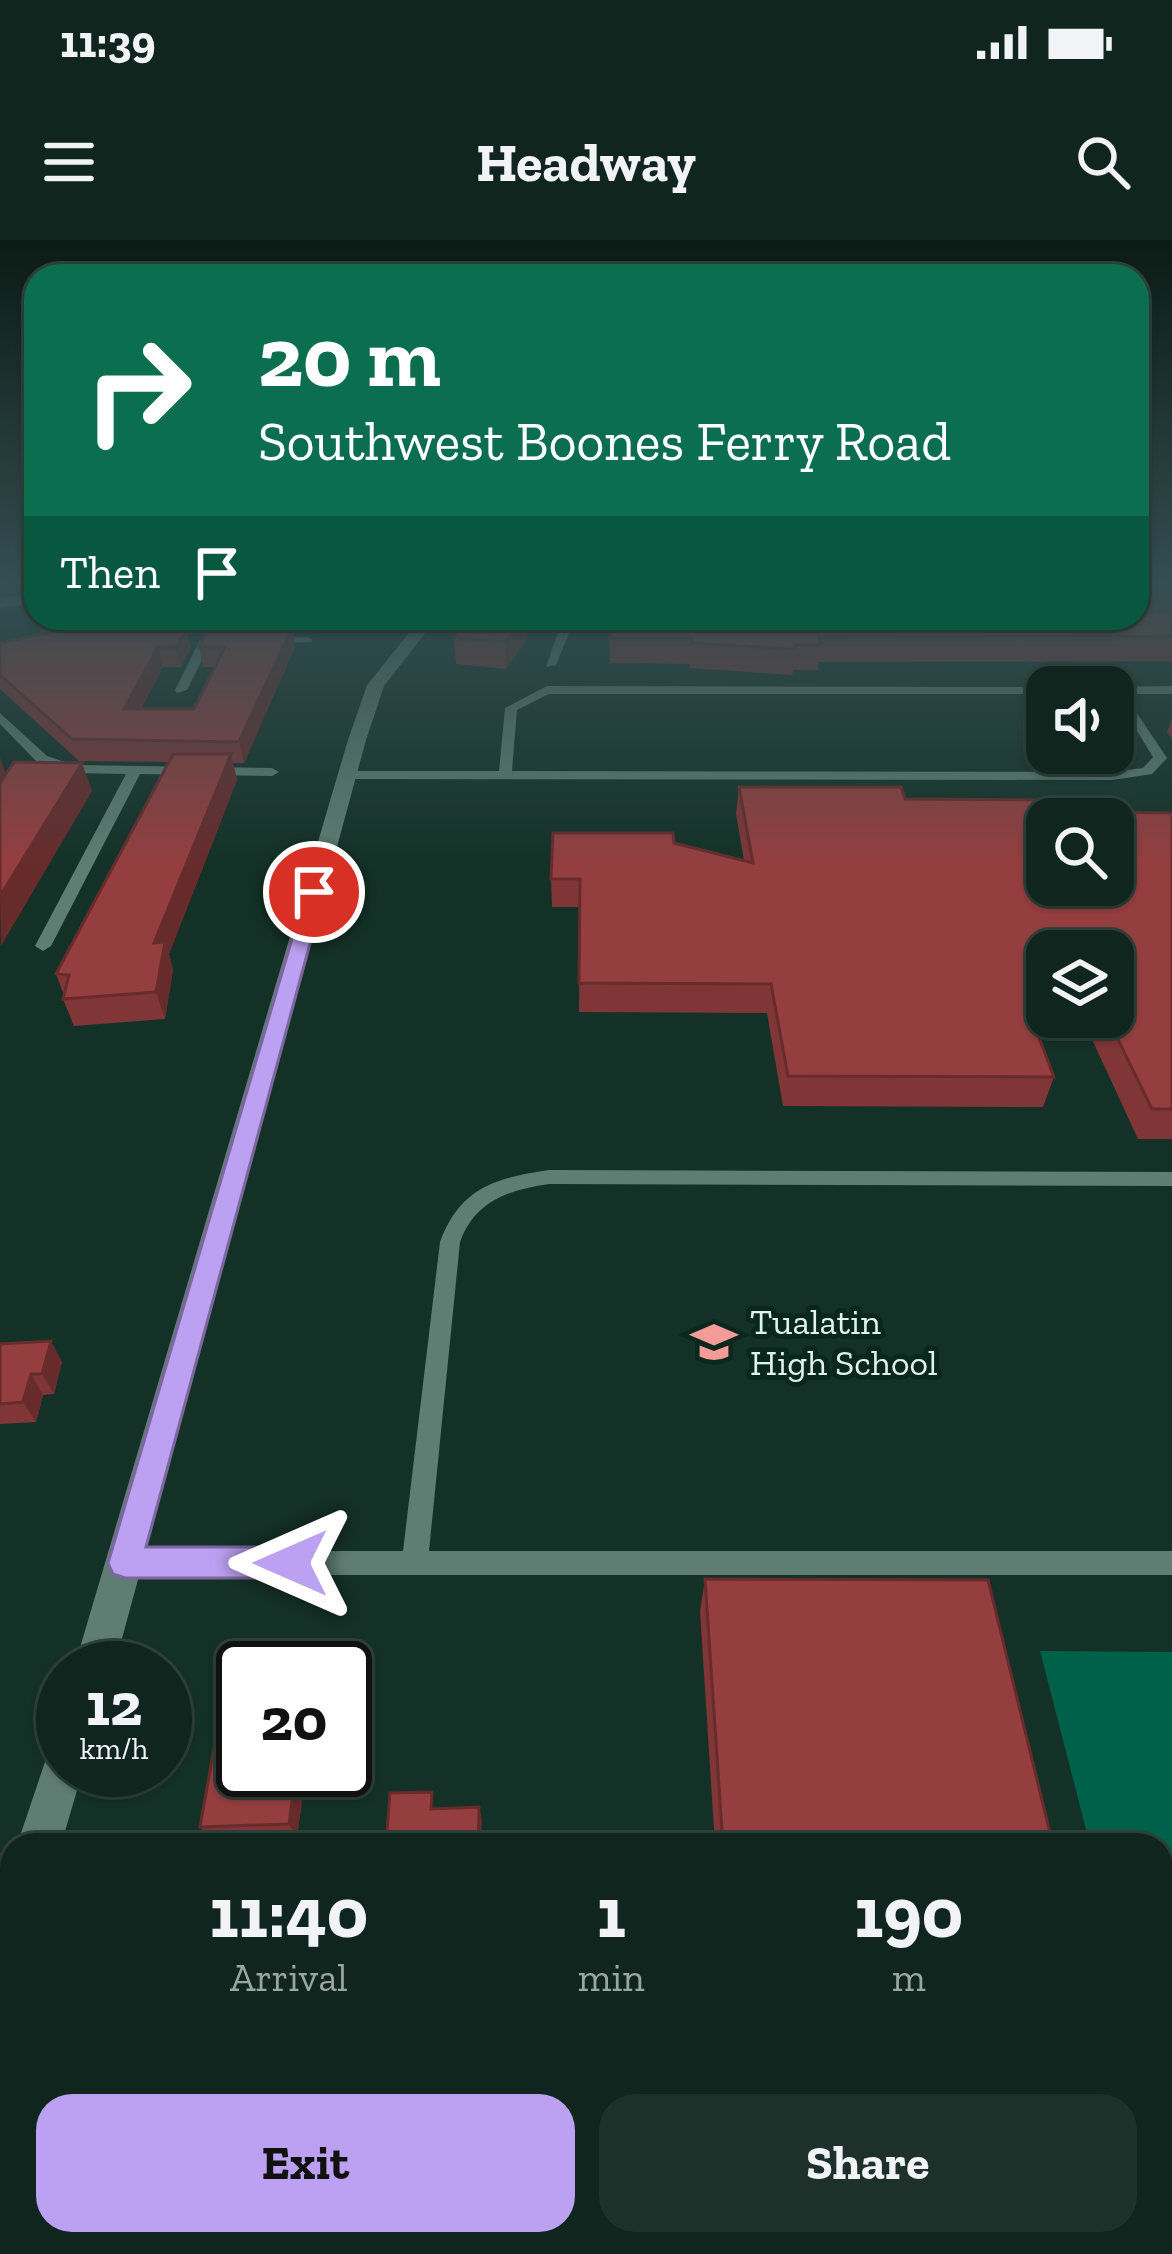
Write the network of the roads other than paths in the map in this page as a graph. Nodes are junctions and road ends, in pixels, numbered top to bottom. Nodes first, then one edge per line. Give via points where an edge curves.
1 (187, 680) edge
2 (381, 680) edge
3 (182, 690) dead end
4 (1026, 690) edge
5 (1134, 690) edge
6 (1172, 690) edge
7 (0, 717) edge
8 (1134, 720) edge
9 (134, 772) junction
10 (272, 772) dead end
11 (1134, 773) edge
12 (1126, 774) edge
13 (346, 775) junction
14 (505, 776) junction
15 (44, 946) dead end
16 (1172, 1179) edge
17 (125, 1563) junction
18 (415, 1563) junction
19 (1172, 1563) edge
20 (102, 1641) edge
21 (54, 1797) edge
22 (44, 1833) edge

1 - 3 lane
2 - 13 main road
4 - 14 lane via 547,690 511,708
5 - 6 lane
7 - 9 lane via 42,759
8 - 11 lane via 1160,758
9 - 10 lane
9 - 15 lane
12 - 14 lane
13 - 14 lane
13 - 17 main road
16 - 18 lane via 504,1183 456,1219 450,1242
17 - 18 lane
17 - 20 main road
18 - 19 lane
21 - 22 main road

